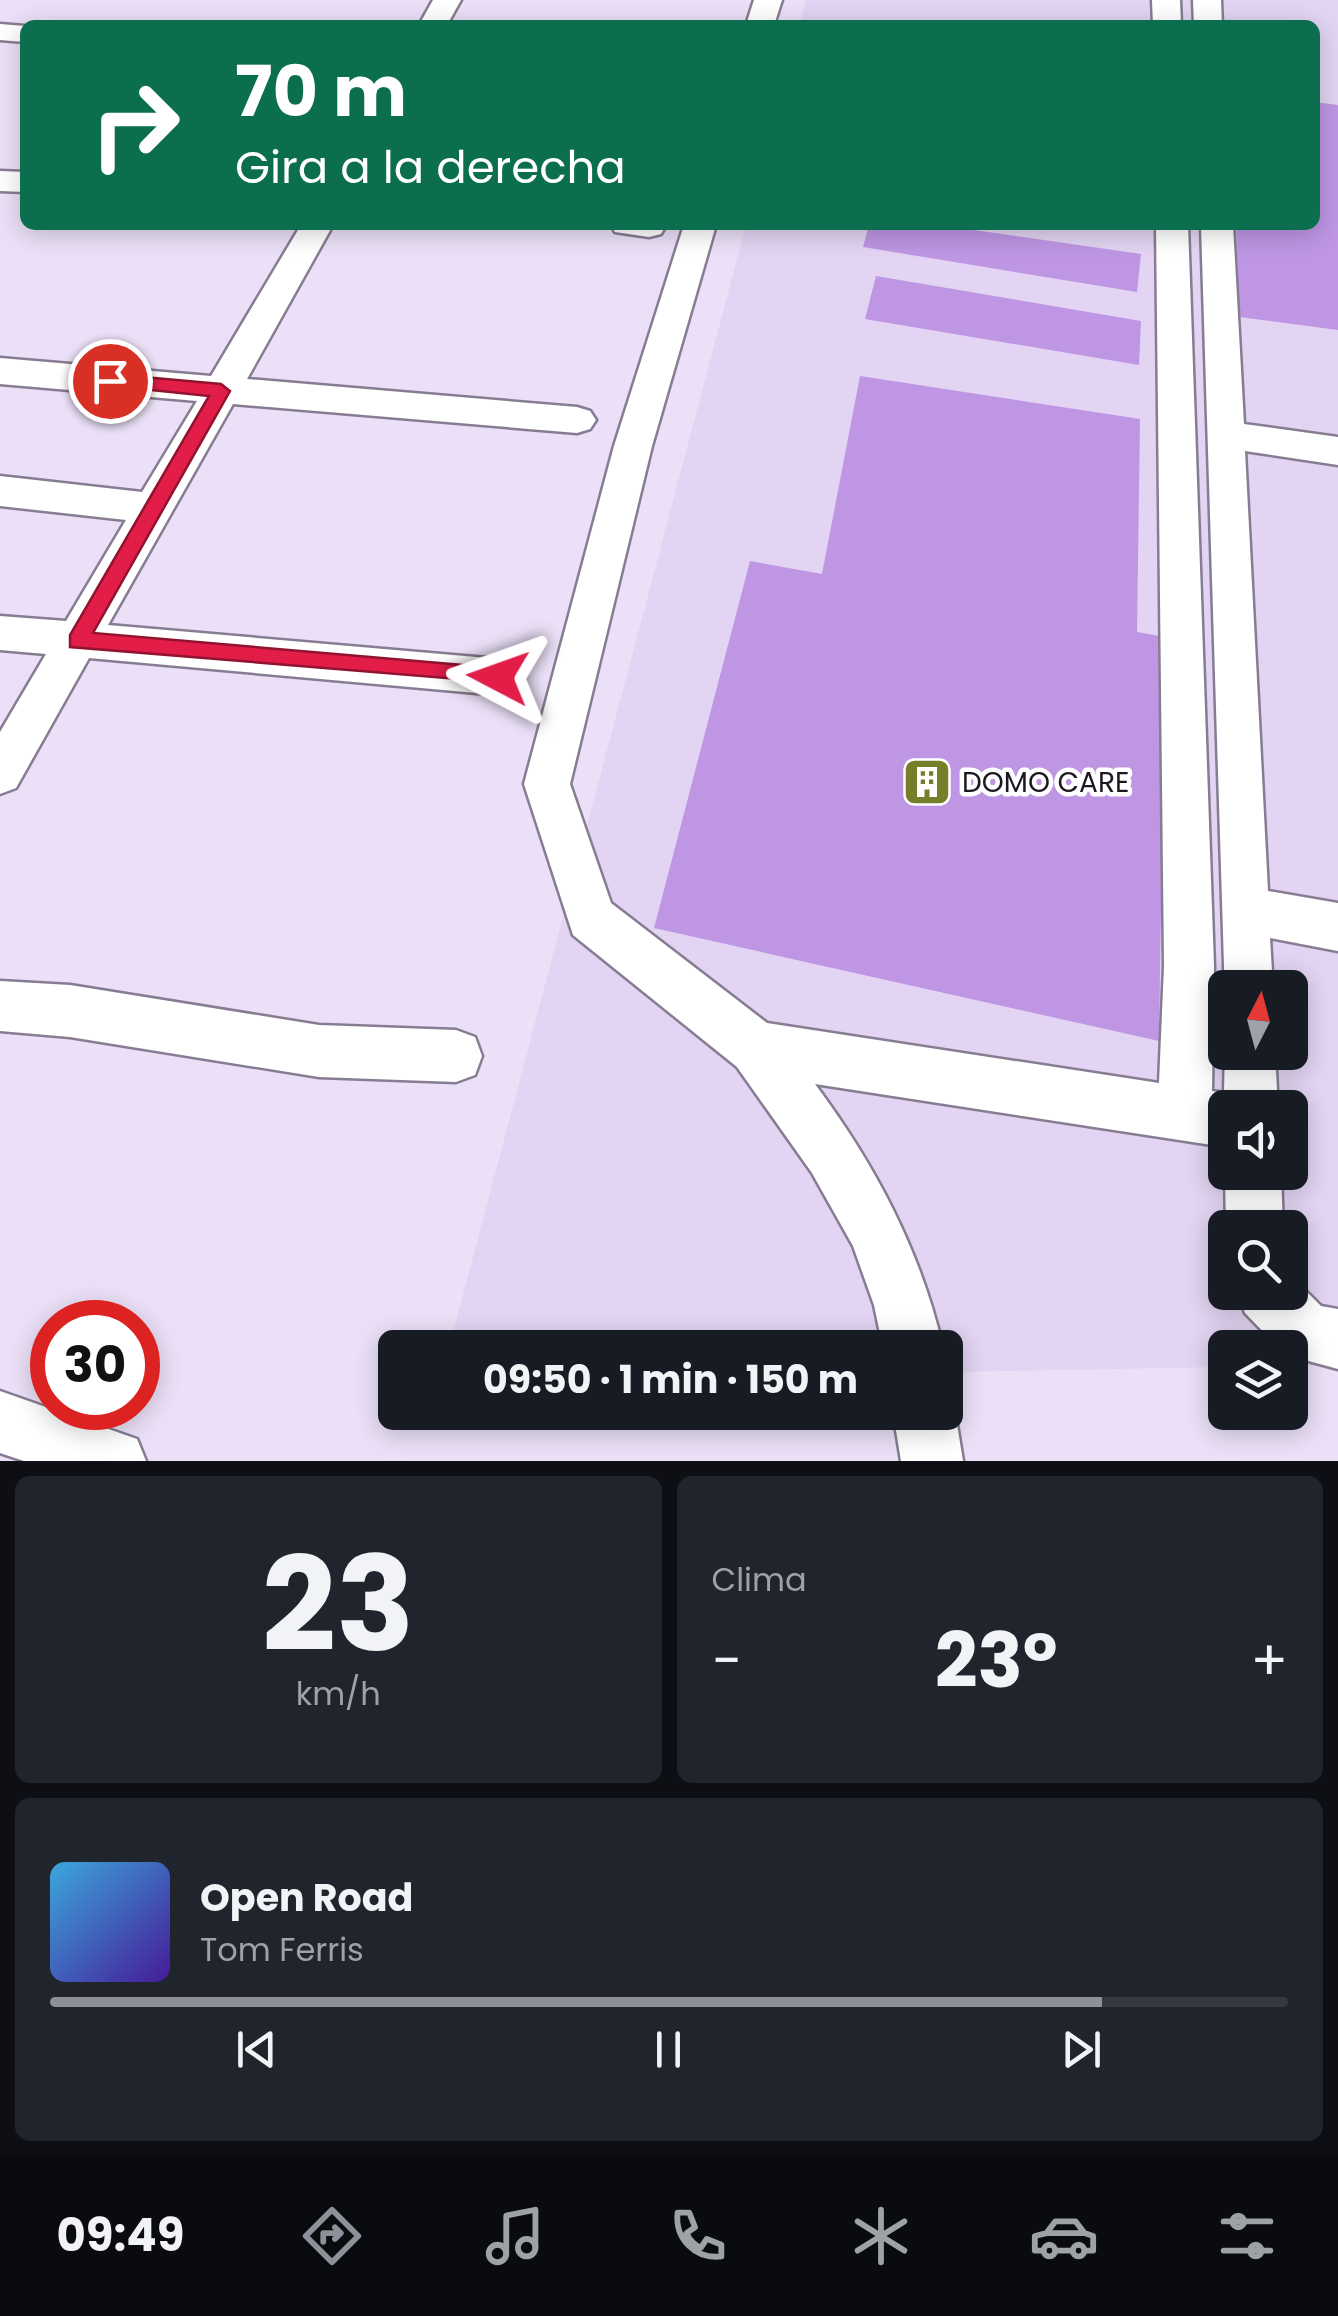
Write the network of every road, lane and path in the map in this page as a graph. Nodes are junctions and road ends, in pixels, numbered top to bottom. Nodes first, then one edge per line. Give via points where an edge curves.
1 (314, 230) edge
2 (698, 230) edge
3 (1172, 230) edge
4 (1217, 230) edge
5 (0, 370) edge
6 (221, 391) junction
7 (577, 420) dead end
8 (1227, 435) junction
9 (1338, 452) edge
10 (0, 491) edge
11 (152, 508) junction
12 (0, 633) edge
13 (78, 641) junction
14 (498, 677) dead end
15 (0, 774) edge
16 (1244, 910) junction
17 (1338, 927) edge
18 (1246, 970) edge
19 (0, 1006) edge
20 (756, 1048) junction
21 (456, 1056) dead end
22 (1205, 1117) edge
23 (1284, 1310) edge
24 (910, 1330) edge
25 (1338, 1340) edge
26 (0, 1422) edge
27 (927, 1430) edge
28 (115, 1461) edge
29 (932, 1461) edge

1 - 6 street
2 - 20 street via 633,446 547,784 592,918
3 - 22 street via 1189,966
4 - 8 street
5 - 6 street
6 - 7 street
6 - 11 street
8 - 9 street
8 - 16 street
10 - 11 street
11 - 13 street
12 - 13 street
13 - 14 street
13 - 15 street
16 - 17 street
16 - 18 street
19 - 21 street via 319,1051
20 - 22 street
20 - 24 street via 849,1175 904,1296
23 - 25 street via 1306,1332
26 - 28 street
27 - 29 street

